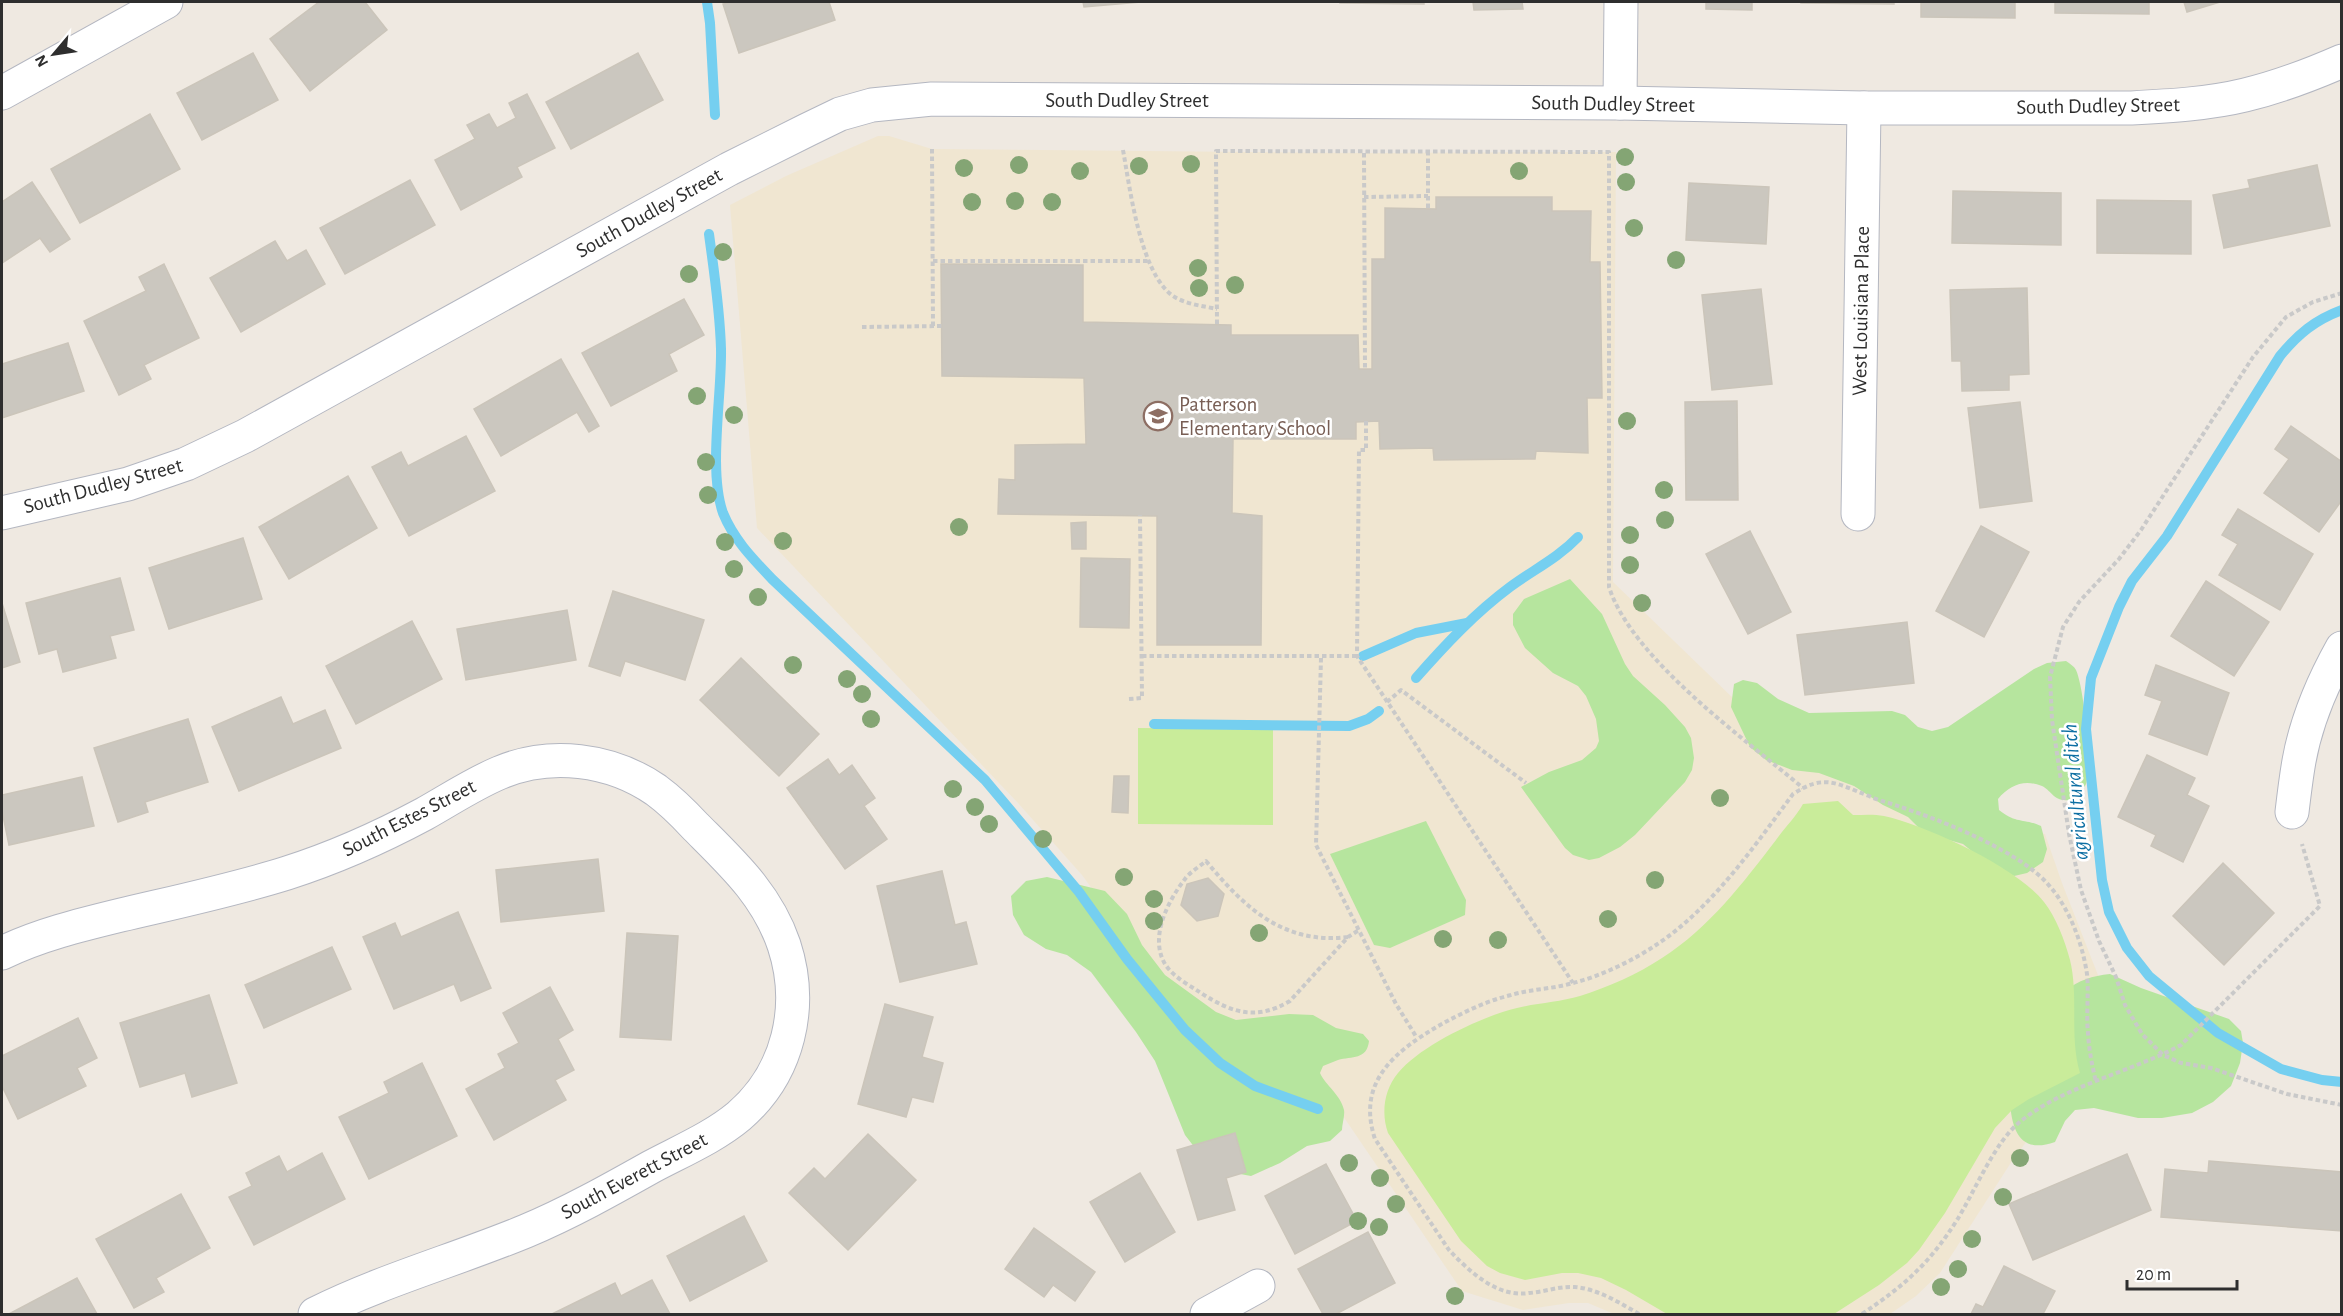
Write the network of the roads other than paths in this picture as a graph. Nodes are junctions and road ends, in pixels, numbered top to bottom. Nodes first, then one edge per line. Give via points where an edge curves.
1 (166, 2) edge
2 (1621, 2) edge
3 (2342, 61) edge
4 (2, 93) edge
5 (1620, 103) junction
6 (1864, 108) junction
7 (2, 513) edge
8 (1858, 514) dead end
9 (2342, 648) edge
10 (2292, 812) road end
11 (769, 909) joint
12 (2, 953) edge
13 (1258, 1286) dead end
14 (315, 1314) edge
15 (1207, 1314) edge

1 - 4 street
2 - 5 street
3 - 6 street, South Dudley Street via 2243,96 2173,106
5 - 6 street, South Dudley Street
5 - 7 street, South Dudley Street via 932,99 872,105 832,118 729,169 204,457 128,484
6 - 8 street, West Louisiana Place
9 - 10 street via 2308,727
11 - 12 street, South Estes Street via 743,875 657,791 609,767 560,760 500,772 422,815 317,863 247,885 80,925
11 - 14 street, South Everett Street via 793,980 789,1034 773,1076 738,1116 711,1135 571,1211
13 - 15 street

